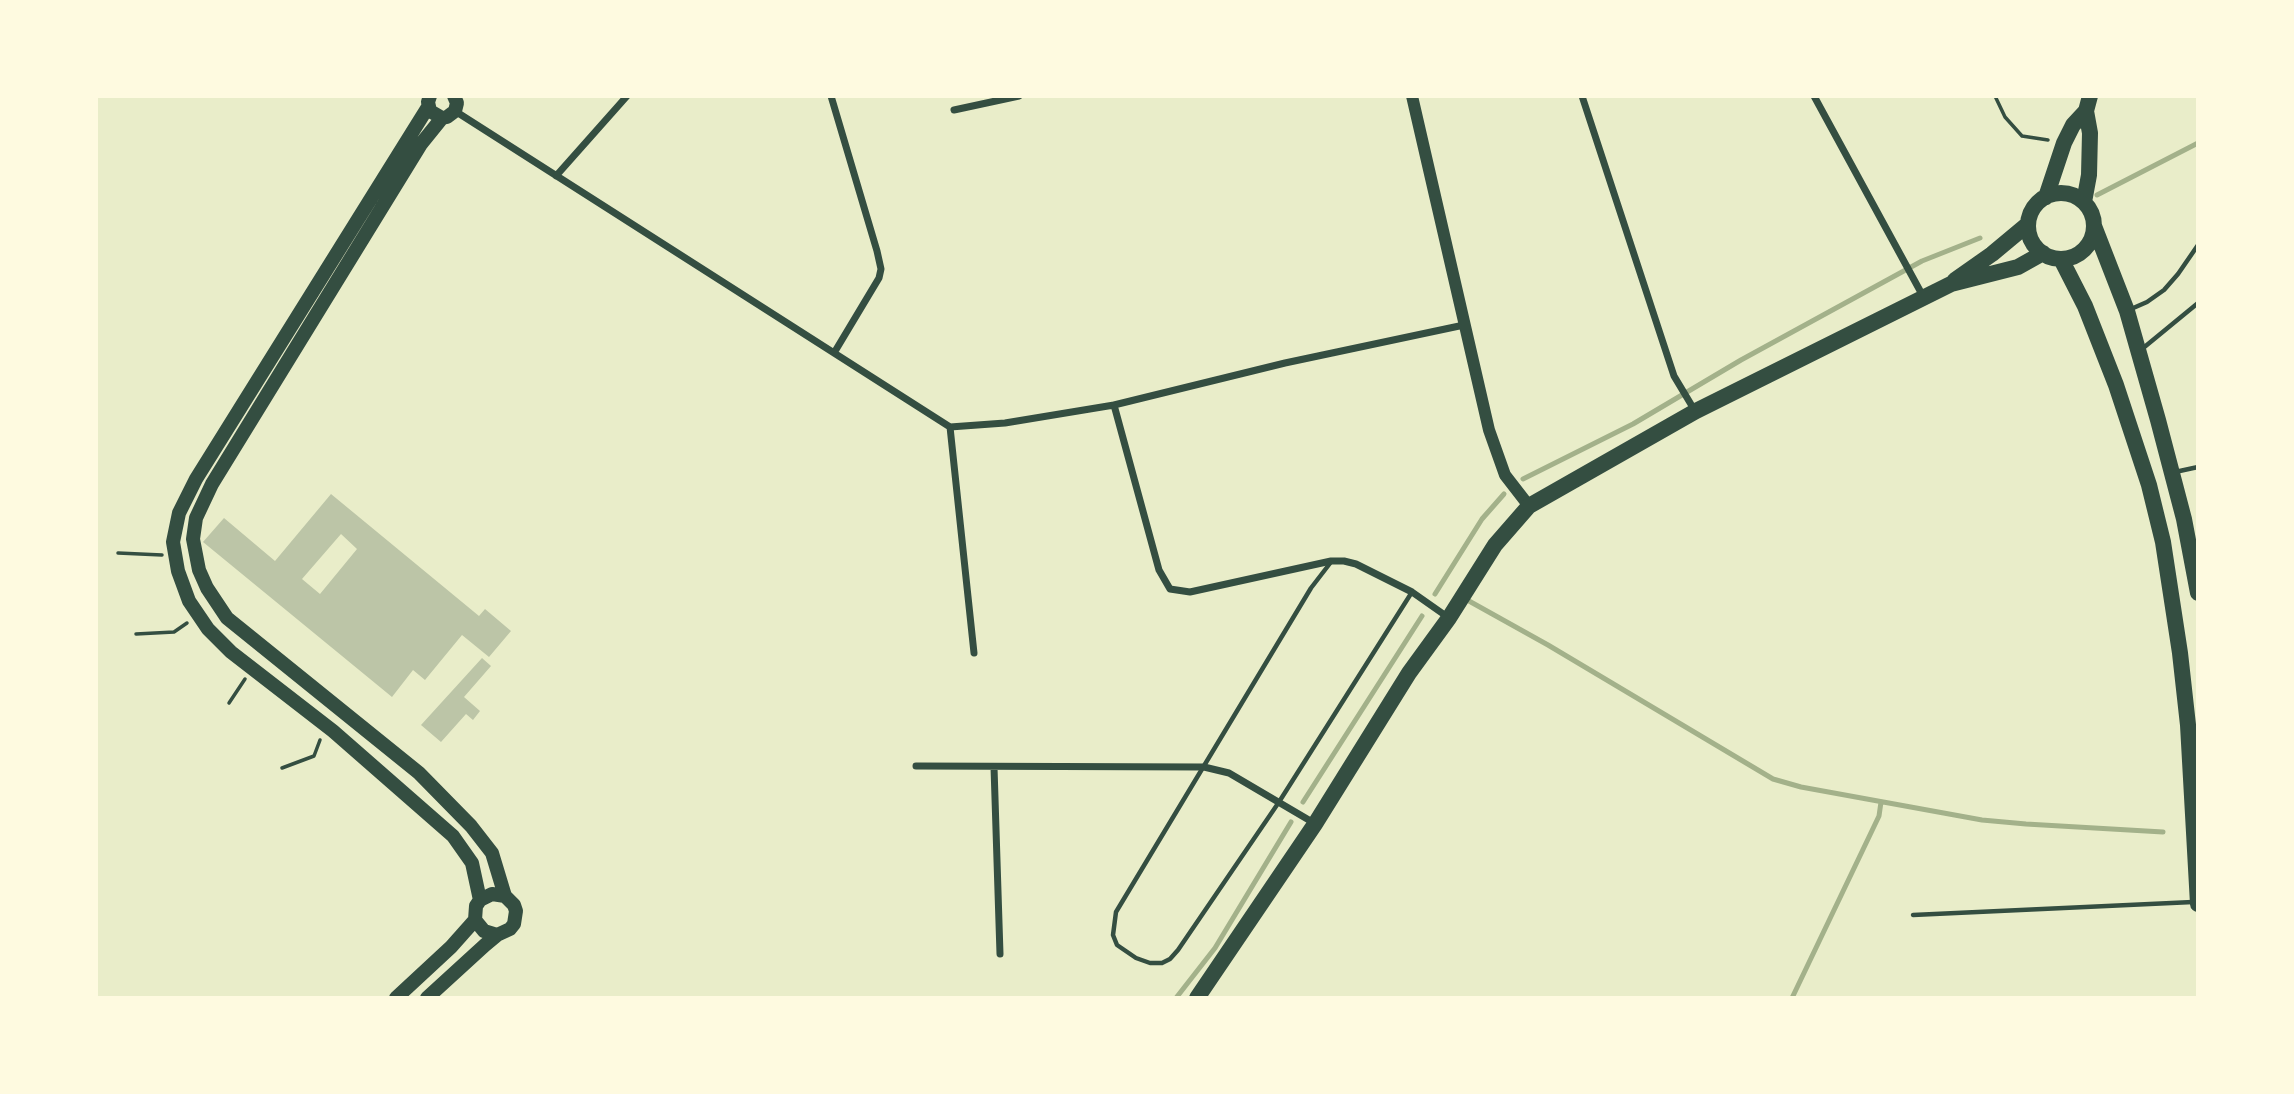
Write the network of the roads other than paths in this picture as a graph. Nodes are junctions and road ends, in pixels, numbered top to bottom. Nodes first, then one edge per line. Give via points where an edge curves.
1 (627, 96) edge
2 (831, 96) edge
3 (1019, 96) edge
4 (1412, 96) edge
5 (1581, 96) edge
6 (1814, 96) edge
7 (429, 102) edge
8 (2088, 104) edge
9 (454, 105) edge
10 (954, 110) dead end
11 (555, 176) junction
12 (2046, 197) junction
13 (2084, 202) junction
14 (2028, 224) junction
15 (2094, 226) junction
16 (2198, 245) edge
17 (2043, 253) junction
18 (2061, 259) junction
19 (1951, 284) junction
20 (1924, 298) junction
21 (2198, 303) edge
22 (2127, 311) junction
23 (1464, 325) junction
24 (2139, 352) junction
25 (834, 353) junction
26 (1114, 405) junction
27 (1692, 405) junction
28 (950, 427) junction
29 (2198, 467) edge
30 (2173, 473) junction
31 (1529, 506) junction
32 (1331, 561) junction
33 (1412, 592) junction
34 (2198, 593) edge
35 (1449, 618) junction
36 (974, 653) dead end
37 (916, 766) dead end
38 (994, 767) junction
39 (1205, 767) junction
40 (1279, 802) junction
41 (1315, 824) junction
42 (505, 896) junction
43 (480, 900) junction
44 (2198, 903) edge
45 (1913, 915) dead end
46 (475, 920) junction
47 (497, 935) junction
48 (1000, 954) dead end
49 (396, 998) edge
50 (427, 998) edge
51 (1197, 998) edge

1 - 11 street
2 - 25 street via 881,269
3 - 10 street
4 - 23 street
5 - 27 street via 1674,376
6 - 20 street
7 - 9 main road via 433,115
7 - 43 main road via 196,479 175,527 174,555 198,617 220,642 453,836 472,863
8 - 12 main road via 2064,143
8 - 13 main road
9 - 11 street
9 - 42 main road via 421,144 212,484 196,518 193,539 199,570 227,618 419,772 492,853
11 - 25 street
12 - 13 main road via 2066,194
12 - 14 main road via 2031,213
13 - 15 main road
14 - 17 main road via 2031,240
14 - 19 main road
15 - 18 main road via 2088,245 2071,258
15 - 22 main road
16 - 22 lane via 2164,290
17 - 18 main road
17 - 19 main road via 2018,267
18 - 44 main road via 2116,385 2163,542 2188,725
19 - 20 main road
20 - 27 main road
21 - 24 lane
22 - 24 main road
23 - 26 street
23 - 31 street via 1499,459 1505,475
24 - 30 main road
25 - 28 street
26 - 28 street
26 - 32 street via 1158,570 1170,589 1190,592
27 - 31 main road
28 - 36 street
29 - 30 lane
30 - 34 main road
31 - 35 main road via 1495,545
32 - 33 street via 1356,564
32 - 39 lane
33 - 35 street
33 - 40 lane
35 - 41 main road via 1409,673
37 - 38 street
38 - 39 street
38 - 48 street
39 - 40 street via 1228,773
39 - 40 lane via 1116,912 1113,935 1117,945 1136,958 1150,963 1170,959
40 - 41 street
41 - 51 main road
42 - 43 main road via 492,894
42 - 47 main road via 514,905 516,918 510,929
43 - 46 main road
44 - 45 lane
46 - 47 main road via 484,931
46 - 49 main road
47 - 50 main road

